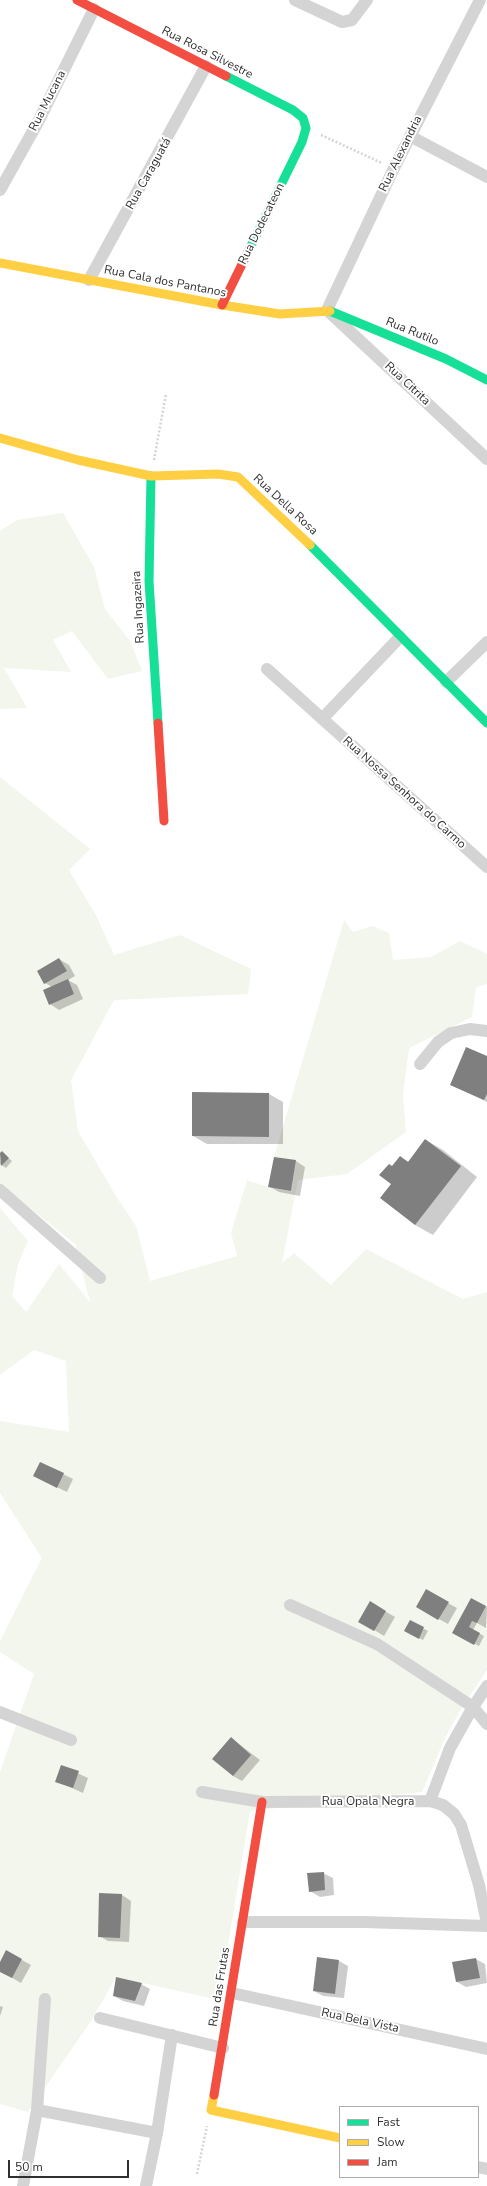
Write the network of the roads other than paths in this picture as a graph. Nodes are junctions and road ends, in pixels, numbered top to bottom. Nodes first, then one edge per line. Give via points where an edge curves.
1 (77, 0) edge
2 (295, 0) edge
3 (367, 0) edge
4 (480, 0) edge
5 (94, 9) junction
6 (206, 66) junction
7 (410, 136) junction
8 (302, 142) joint
9 (487, 177) edge
10 (0, 190) edge
11 (0, 263) edge
12 (89, 280) junction
13 (222, 305) junction
14 (327, 310) junction
15 (487, 380) edge
16 (0, 438) edge
17 (485, 451) edge
18 (152, 476) junction
19 (400, 637) junction
20 (487, 642) edge
21 (267, 669) dead end
22 (446, 682) junction
23 (322, 719) junction
24 (487, 723) edge
25 (164, 820) dead end
26 (487, 867) edge
27 (487, 1031) edge
28 (420, 1064) dead end
29 (0, 1190) edge
30 (100, 1278) dead end
31 (290, 1605) dead end
32 (487, 1686) edge
33 (473, 1707) junction
34 (0, 1712) edge
35 (487, 1724) edge
36 (71, 1740) dead end
37 (202, 1792) dead end
38 (262, 1802) junction
39 (430, 1802) junction
40 (243, 1922) junction
41 (487, 1924) edge
42 (232, 1993) junction
43 (45, 1999) dead end
44 (100, 2018) dead end
45 (172, 2035) junction
46 (223, 2048) junction
47 (487, 2049) edge
48 (37, 2110) junction
49 (157, 2133) junction
50 (339, 2138) edge
51 (23, 2186) edge
52 (146, 2186) edge

1 - 5 street, Rua Rosa Silvestre
2 - 3 street via 342,22 352,20
4 - 7 street, Rua Alexandria
5 - 6 street, Rua Rosa Silvestre
5 - 10 street, Rua Mucana via 38,122
6 - 8 street, Rua Rosa Silvestre via 293,110 303,118 306,128
6 - 12 street, Rua Caraguatá
7 - 9 street
7 - 14 street, Rua Alexandria
8 - 13 street, Rua Dodecateon
11 - 12 street, Rua Cala dos Pantanos
12 - 13 street, Rua Cala dos Pantanos
13 - 14 street, Rua Cala dos Pantanos via 280,314
14 - 15 street, Rua Rutilo via 446,359
14 - 17 street, Rua Citrita
16 - 18 street, Rua Della Rosa via 78,460
18 - 19 street, Rua Della Rosa via 218,474 238,477 283,518
18 - 25 street, Rua Ingazeira via 149,581
19 - 22 street, Rua Della Rosa
19 - 23 street
20 - 22 street
21 - 23 street, Rua Nossa Senhora do Carmo
22 - 24 street, Rua Della Rosa
23 - 26 street, Rua Nossa Senhora do Carmo
27 - 28 street via 470,1029 451,1033 438,1042
29 - 30 street
31 - 33 street via 377,1644
32 - 33 street, Rua Opala Negra
33 - 35 street
33 - 39 street, Rua Opala Negra via 450,1748
34 - 36 street
37 - 38 street, Rua Opala Negra
38 - 39 street, Rua Opala Negra
38 - 40 street, Rua das Frutas
39 - 41 street via 443,1805 454,1814 461,1825 479,1885
40 - 41 street
40 - 42 street, Rua das Frutas
42 - 46 street, Rua das Frutas
42 - 47 street, Rua Bela Vista
43 - 48 street
44 - 45 street
45 - 46 street
45 - 49 street
46 - 50 street, Rua das Frutas via 211,2110
48 - 49 street
48 - 51 street
49 - 52 street

